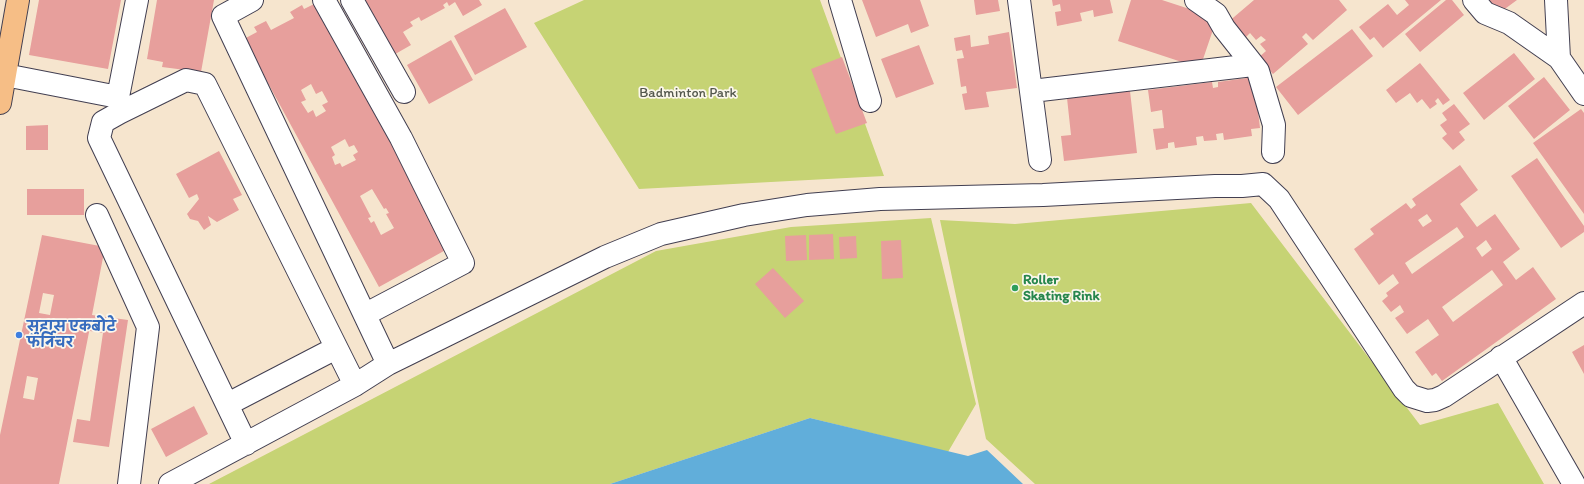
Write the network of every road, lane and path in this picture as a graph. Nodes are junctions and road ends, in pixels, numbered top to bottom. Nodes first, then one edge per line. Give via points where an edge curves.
1 (18, 0) edge
2 (137, 0) edge
3 (252, 0) edge
4 (324, 0) edge
5 (352, 0) edge
6 (840, 0) edge
7 (1019, 0) edge
8 (1196, 0) edge
9 (1474, 0) edge
10 (1556, 0) edge
11 (1559, 58) junction
12 (1253, 65) junction
13 (5, 75) junction
14 (1032, 91) junction
15 (404, 92) dead end
16 (1584, 94) edge
17 (870, 101) dead end
18 (0, 103) edge
19 (1273, 152) dead end
20 (1040, 160) dead end
21 (97, 215) dead end
22 (1584, 303) edge
23 (366, 314) junction
24 (336, 348) junction
25 (1501, 357) junction
26 (388, 364) junction
27 (354, 385) junction
28 (228, 404) junction
29 (246, 444) junction
30 (130, 484) edge
31 (170, 484) edge
32 (1574, 484) edge

1 - 13 main road
2 - 13 street via 118,97
3 - 23 street via 223,16
4 - 23 street via 401,138 463,263
5 - 15 street
6 - 17 street
7 - 14 street
8 - 12 street via 1216,14
9 - 11 street via 1485,13 1509,23
10 - 11 street
11 - 16 street
12 - 14 street
12 - 19 street via 1258,72 1274,125
13 - 18 main road
14 - 20 street
21 - 30 street via 148,327
22 - 25 street
23 - 26 street
24 - 27 street
24 - 28 street
24 - 28 street via 205,84 186,80 119,113 103,122 99,138
25 - 26 street via 1440,398 1427,401 1411,396 1279,199 1263,184 1043,195 880,199 807,205 744,215 661,234 612,254
25 - 32 street
26 - 27 street
27 - 29 street
28 - 29 street
29 - 31 street

